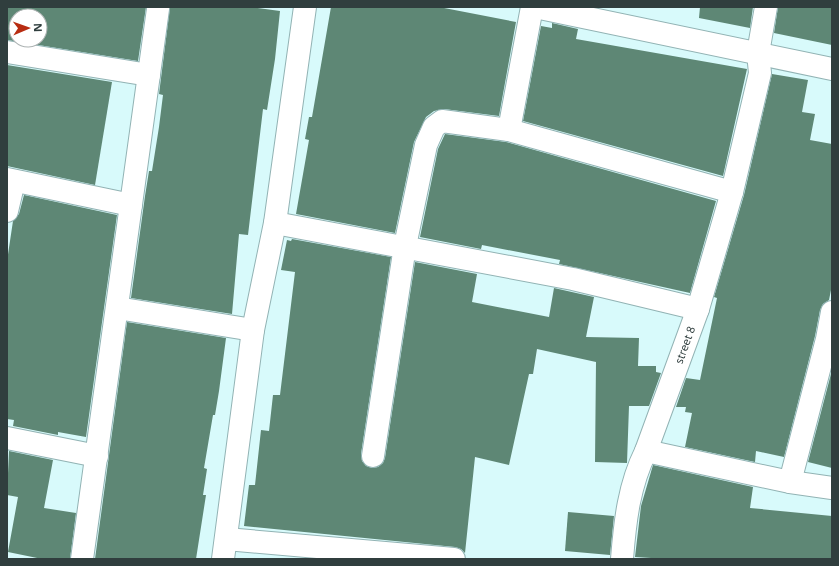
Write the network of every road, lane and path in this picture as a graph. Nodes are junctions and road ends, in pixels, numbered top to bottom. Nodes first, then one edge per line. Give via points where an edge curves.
1 (305, 7) edge
2 (533, 7) edge
3 (766, 7) edge
4 (158, 9) dead end
5 (7, 52) edge
6 (758, 53) junction
7 (832, 69) edge
8 (149, 75) junction
9 (509, 130) junction
10 (10, 180) edge
11 (732, 192) junction
12 (131, 205) junction
13 (7, 211) edge
14 (275, 223) junction
15 (405, 246) junction
16 (117, 308) junction
17 (698, 309) junction
18 (832, 312) edge
19 (253, 330) junction
20 (830, 339) edge
21 (7, 438) edge
22 (646, 451) junction
23 (97, 456) junction
24 (373, 456) dead end
25 (790, 482) junction
26 (832, 488) edge
27 (224, 549) edge
28 (82, 559) edge
29 (454, 559) edge
30 (622, 559) edge

1 - 14 street
2 - 6 street
2 - 9 street
3 - 6 street, street 8
4 - 8 street
5 - 8 street
6 - 7 street
6 - 11 street, street 8 via 760,73
8 - 12 street
9 - 11 street
9 - 15 street via 442,121 434,127 426,144
10 - 12 street
10 - 13 street
11 - 17 street, street 8
12 - 16 street
14 - 15 street
14 - 19 street
15 - 17 street via 572,279
15 - 24 street
16 - 19 street
16 - 23 street
17 - 22 street, street 8
18 - 20 street
19 - 27 street
20 - 25 street
21 - 23 street
22 - 25 street
22 - 30 street, street 8 via 637,469 626,511
23 - 28 street
25 - 26 street
27 - 29 street

